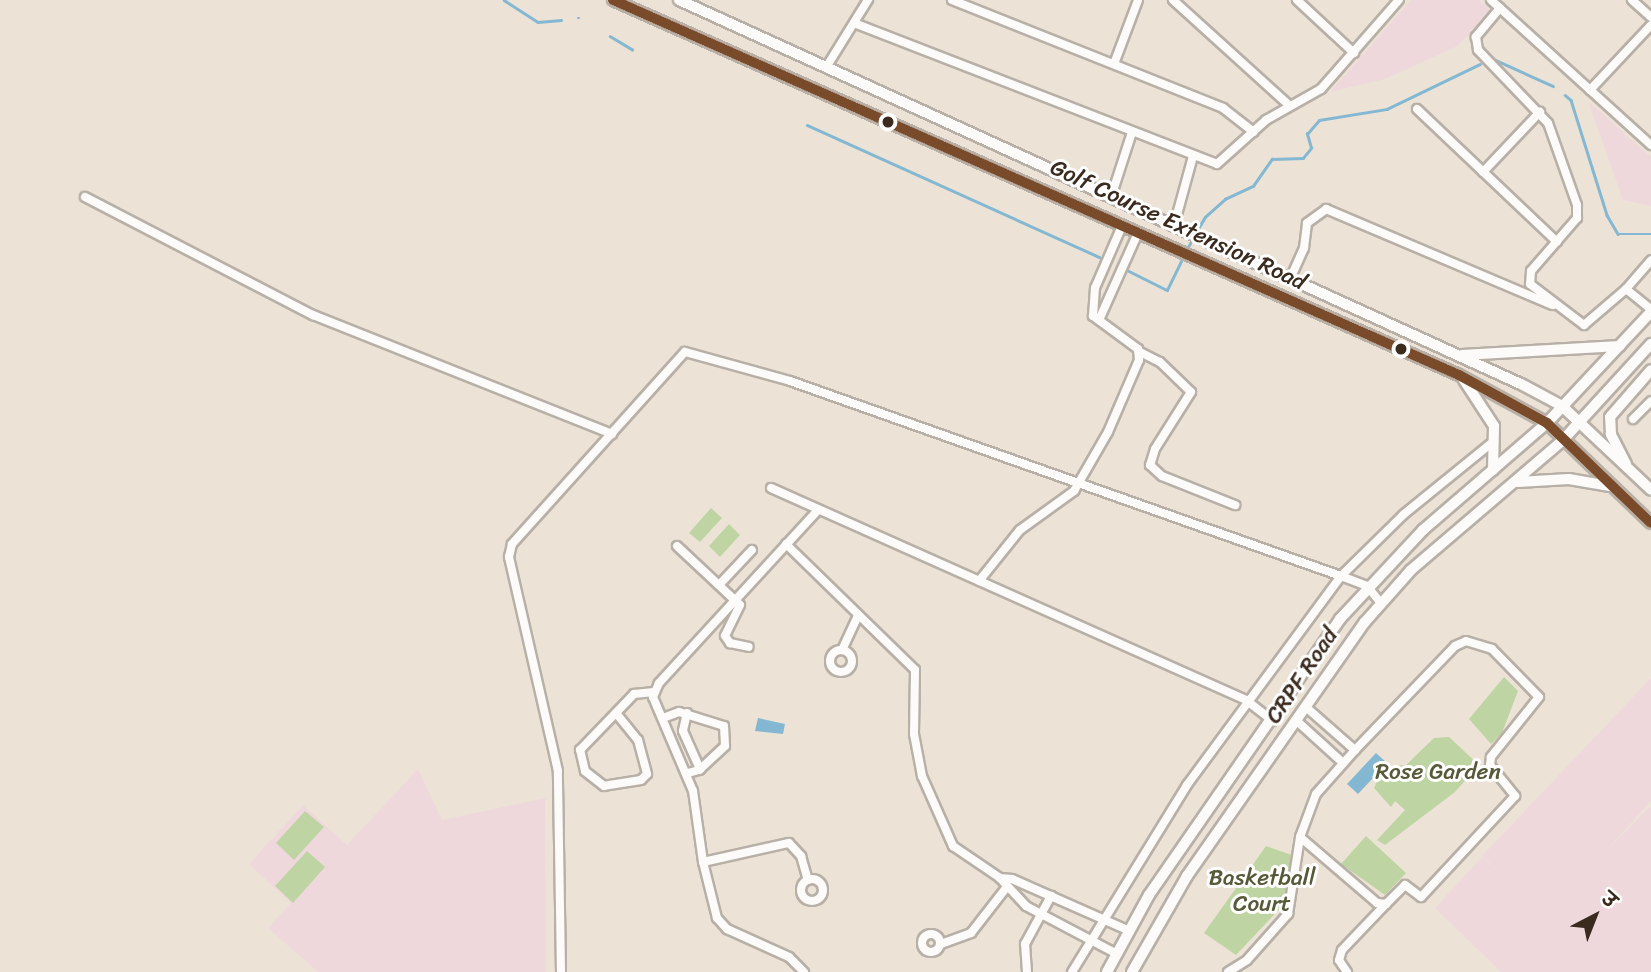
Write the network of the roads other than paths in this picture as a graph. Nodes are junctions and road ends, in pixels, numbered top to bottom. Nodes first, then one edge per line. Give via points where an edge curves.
1 (614, 0) edge
2 (679, 0) edge
3 (868, 0) edge
4 (952, 0) edge
5 (1138, 0) edge
6 (1174, 0) edge
7 (1297, 0) edge
8 (1399, 0) edge
9 (1491, 0) edge
10 (1632, 0) edge
11 (1500, 8) junction
12 (1651, 17) edge
13 (854, 23) junction
14 (1651, 25) edge
15 (1354, 52) junction
16 (1114, 64) junction
17 (827, 66) junction
18 (1590, 90) junction
19 (1289, 105) junction
20 (1417, 109) dead end
21 (1540, 112) junction
22 (1132, 132) junction
23 (1254, 132) junction
24 (1650, 144) edge
25 (1194, 156) junction
26 (1483, 172) junction
27 (1112, 194) junction
28 (85, 197) dead end
29 (1175, 222) junction
30 (1122, 226) junction
31 (1138, 233) junction
32 (1557, 242) junction
33 (1651, 260) edge
34 (1291, 277) junction
35 (1626, 289) junction
36 (1330, 295) junction
37 (1561, 309) junction
38 (1651, 310) edge
39 (1324, 314) junction
40 (1099, 320) junction
41 (1651, 344) edge
42 (1620, 346) junction
43 (1140, 352) junction
44 (1459, 355) junction
45 (1651, 370) edge
46 (1460, 375) junction
47 (1651, 401) edge
48 (1562, 405) junction
49 (1633, 419) dead end
50 (1547, 423) junction
51 (1579, 423) junction
52 (612, 434) junction
53 (1494, 441) junction
54 (1562, 441) junction
55 (1626, 466) junction
56 (1493, 470) junction
57 (1518, 482) junction
58 (1079, 483) junction
59 (771, 488) dead end
60 (1614, 488) junction
61 (1651, 490) edge
62 (1235, 505) dead end
63 (818, 510) junction
64 (1651, 523) edge
65 (786, 544) junction
66 (677, 546) dead end
67 (752, 550) dead end
68 (1340, 576) junction
69 (979, 581) junction
70 (719, 585) junction
71 (1367, 586) junction
72 (735, 600) junction
73 (1381, 603) junction
74 (858, 615) junction
75 (749, 647) dead end
76 (842, 650) dead end
77 (654, 692) junction
78 (1246, 700) junction
79 (1307, 708) junction
80 (616, 713) junction
81 (687, 713) junction
82 (663, 718) junction
83 (1273, 721) junction
84 (1298, 722) junction
85 (1355, 750) junction
86 (1343, 763) junction
87 (700, 769) junction
88 (688, 773) junction
89 (1300, 837) junction
90 (703, 862) junction
91 (1000, 878) junction
92 (808, 880) dead end
93 (1006, 888) junction
94 (1051, 897) junction
95 (1386, 904) junction
96 (1040, 915) junction
97 (1101, 919) junction
98 (1130, 931) junction
99 (1088, 940) junction
100 (941, 944) dead end
101 (1117, 954) junction
102 (1233, 971) edge
103 (561, 972) edge
104 (804, 972) edge
105 (1027, 972) edge
106 (1072, 972) edge
107 (1107, 972) edge
108 (1132, 972) edge
109 (1347, 972) edge

1 - 30 main road, Golf Course Extension Road
2 - 17 main road, Golf Course Extension Road
3 - 13 street
4 - 16 street
5 - 16 street
6 - 19 street
7 - 15 street
8 - 15 street
9 - 11 street
10 - 12 street
11 - 18 street
11 - 21 street via 1476,37 1478,50
13 - 17 street
13 - 22 street
14 - 18 street
15 - 19 street via 1321,89
16 - 23 street via 1223,108
17 - 27 main road, Golf Course Extension Road
18 - 24 street
19 - 23 street
20 - 26 street
21 - 26 street
21 - 32 street via 1554,133 1577,205 1577,218
22 - 25 street
22 - 27 street
23 - 25 street via 1217,164
25 - 29 street
26 - 32 street
27 - 29 main road, Golf Course Extension Road
28 - 52 street via 313,315
29 - 34 main road, Golf Course Extension Road
30 - 31 main road, Golf Course Extension Road
30 - 40 street via 1093,295 1093,316
31 - 39 main road, Golf Course Extension Road
31 - 40 street
32 - 37 street via 1529,276 1534,288
33 - 35 street
34 - 36 main road, Golf Course Extension Road
34 - 37 street via 1304,248 1307,223 1326,209
35 - 37 street via 1587,325
35 - 38 street
36 - 39 main road
36 - 44 main road, Golf Course Extension Road
38 - 42 main road
39 - 46 main road, Golf Course Extension Road
40 - 43 street
41 - 51 main road
42 - 44 main road
42 - 48 main road
43 - 58 street via 1108,432
43 - 62 street via 1160,362 1191,392 1150,465 1162,476
44 - 48 main road, Golf Course Extension Road
45 - 55 main road via 1610,417 1611,434
46 - 50 main road, Golf Course Extension Road
46 - 53 main road via 1483,402 1494,426
47 - 49 street
48 - 50 main road
48 - 51 main road, Golf Course Extension Road
50 - 54 main road, Golf Course Extension Road
50 - 56 street, CRPF Road
51 - 54 main road
51 - 55 main road, Golf Course Extension Road
52 - 58 street via 691,351
52 - 103 street via 512,544 509,557 558,771
53 - 56 main road
53 - 68 street via 1404,514
54 - 57 street
54 - 60 main road, Golf Course Extension Road
55 - 61 main road, Golf Course Extension Road
56 - 71 street, CRPF Road
57 - 60 main road via 1582,480
57 - 73 street via 1411,570
58 - 68 street
58 - 69 street via 1020,530
59 - 63 street
60 - 64 main road, Golf Course Extension Road
63 - 65 street
63 - 69 street
65 - 72 street
65 - 74 street
66 - 70 street
67 - 70 street
68 - 71 street
68 - 78 street
69 - 78 street
70 - 72 street
71 - 73 street
71 - 83 street, CRPF Road
72 - 75 street via 739,610 725,636 730,643
72 - 77 street
73 - 79 street
74 - 76 street
74 - 91 street via 915,670 914,734 929,798 946,836 968,859
77 - 80 street via 634,694
77 - 82 street
78 - 83 street
78 - 97 street
79 - 84 street
79 - 85 street
80 - 80 street via 580,750 585,771 604,786 641,780 647,774 639,740
81 - 82 street
81 - 87 street via 683,731
81 - 87 street via 716,721 726,735 725,746
82 - 88 street
83 - 98 street, CRPF Road via 1171,862
84 - 86 street
84 - 108 street via 1165,909
85 - 86 street
85 - 95 street via 1455,646 1466,641 1492,649 1539,697 1491,757 1490,765 1515,796 1431,890 1419,897 1405,886
86 - 89 street via 1317,794
87 - 88 street
88 - 90 street
89 - 95 street via 1371,899
89 - 102 street via 1288,914
90 - 92 street via 789,843 801,856
90 - 104 street via 711,904 722,924 781,952
91 - 93 street
91 - 94 street
93 - 96 street
93 - 100 street via 971,933
94 - 96 street
94 - 97 street
95 - 109 street via 1342,950 1339,960
96 - 99 street
96 - 105 street via 1025,944
97 - 98 street
97 - 99 street
98 - 101 street, CRPF Road
99 - 101 street
99 - 106 street
101 - 107 street, CRPF Road

